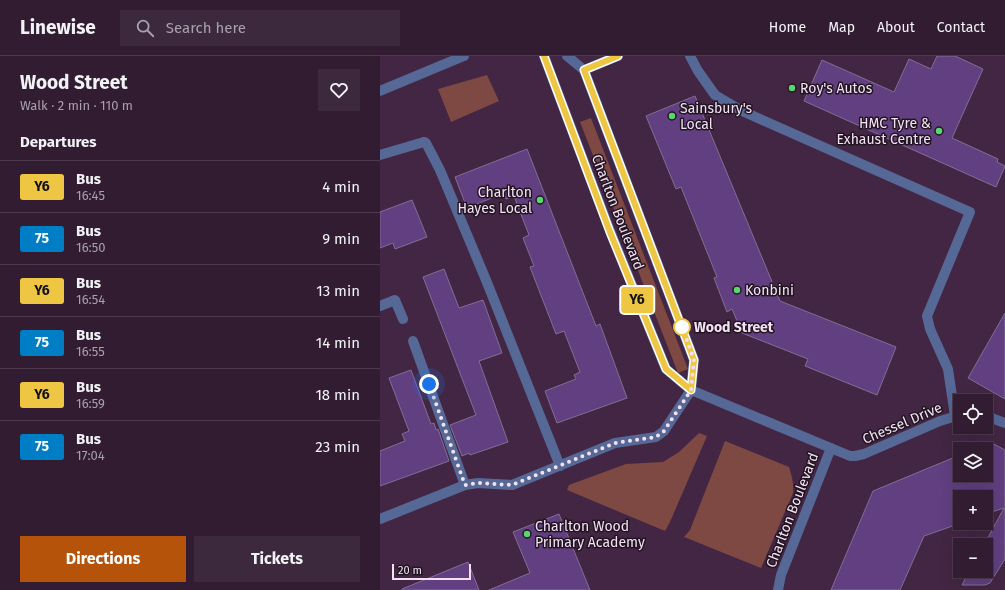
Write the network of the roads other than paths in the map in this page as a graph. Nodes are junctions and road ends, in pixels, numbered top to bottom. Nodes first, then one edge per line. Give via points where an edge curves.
1 (464, 56) edge
2 (544, 56) edge
3 (567, 56) edge
4 (618, 56) edge
5 (690, 56) edge
6 (584, 70) junction
7 (380, 91) edge
8 (380, 155) edge
9 (380, 306) edge
10 (403, 319) dead end
11 (413, 341) dead end
12 (691, 390) junction
13 (953, 394) edge
14 (953, 417) edge
15 (993, 419) edge
16 (1005, 423) edge
17 (831, 448) junction
18 (560, 466) junction
19 (465, 485) junction
20 (380, 519) edge
21 (778, 590) edge

1 - 7 street
2 - 12 street, Charlton Boulevard via 610,232 666,369
3 - 6 street
4 - 6 street
5 - 13 street via 715,95 742,111 970,212 927,316 948,369
6 - 12 street, Charlton Boulevard via 694,360
8 - 18 street via 426,143 486,280
9 - 10 street via 395,300
11 - 19 street
12 - 17 street, Charlton Boulevard
12 - 18 street via 664,431 656,437 615,443
14 - 17 street, Chessel Drive via 864,454 850,456
15 - 16 street
17 - 21 street, Charlton Boulevard via 781,575
18 - 19 street via 512,485
19 - 20 street

